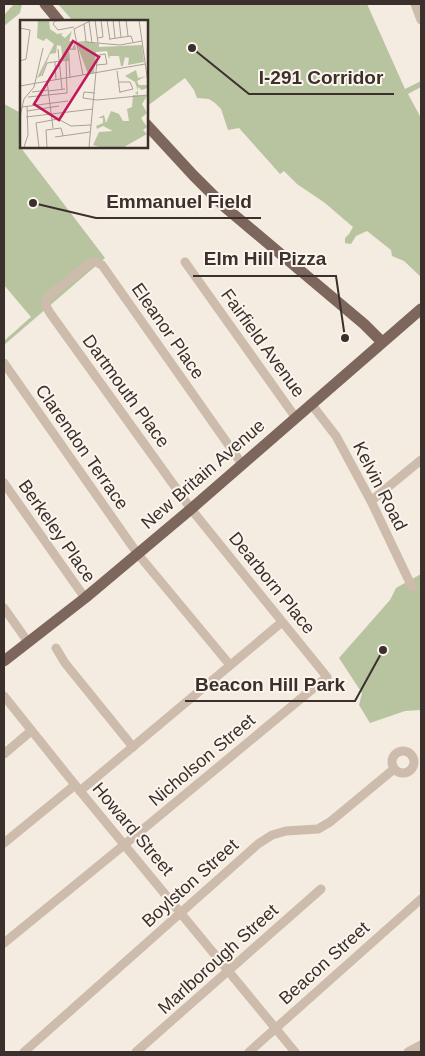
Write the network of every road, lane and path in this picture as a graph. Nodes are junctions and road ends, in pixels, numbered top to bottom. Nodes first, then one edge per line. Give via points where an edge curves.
1 (45, 4) edge
2 (415, 4) edge
3 (58, 20) edge
4 (421, 20) edge
5 (148, 126) edge
6 (185, 262) dead end
7 (54, 291) joint
8 (421, 309) edge
9 (382, 342) junction
10 (4, 363) edge
11 (312, 405) junction
12 (296, 418) junction
13 (421, 460) edge
14 (242, 464) junction
15 (4, 484) edge
16 (371, 501) junction
17 (191, 509) junction
18 (137, 554) junction
19 (412, 587) dead end
20 (85, 598) junction
21 (4, 608) edge
22 (282, 622) junction
23 (28, 642) junction
24 (56, 648) dead end
25 (4, 661) edge
26 (230, 665) junction
27 (327, 676) joint
28 (4, 696) edge
29 (31, 732) junction
30 (133, 746) junction
31 (4, 754) edge
32 (394, 769) dead end
33 (77, 788) junction
34 (4, 843) edge
35 (124, 845) junction
36 (321, 889) dead end
37 (421, 899) edge
38 (181, 913) junction
39 (4, 943) edge
40 (229, 972) junction
41 (276, 1029) junction
42 (421, 1045) edge
43 (24, 1052) edge
44 (136, 1052) edge
45 (249, 1052) edge
46 (295, 1052) edge
47 (408, 1052) edge

1 - 3 main road
2 - 4 street
5 - 9 main road via 226,208
6 - 12 street, Fairfield Avenue
7 - 14 street, Eleanor Place via 91,262 102,265
7 - 17 street, Dartmouth Place via 46,300 50,313
8 - 9 main road, New Britain Avenue
9 - 11 main road, New Britain Avenue
10 - 18 street, Clarendon Terrace
11 - 12 main road, New Britain Avenue
11 - 16 street, Kelvin Road via 336,436
12 - 14 main road, New Britain Avenue
13 - 16 street
14 - 17 main road, New Britain Avenue
15 - 20 street, Berkeley Place
16 - 19 street, Kelvin Road
17 - 18 main road, New Britain Avenue
17 - 22 street, Dearborn Place
18 - 20 main road, New Britain Avenue
18 - 26 street, Clarendon Terrace
20 - 23 main road, New Britain Avenue
21 - 23 street
22 - 26 street
22 - 27 street, Dearborn Place
23 - 25 main road, New Britain Avenue
24 - 30 street
26 - 30 street
27 - 35 street, Nicholson Street
28 - 29 street, Howard Street
29 - 31 street
29 - 33 street, Howard Street
30 - 33 street
32 - 38 street, Boylston Street via 318,829 286,831 258,844
33 - 34 street
33 - 35 street, Howard Street
35 - 38 street, Howard Street
35 - 39 street, Nicholson Street
36 - 40 street, Marlborough Street
37 - 41 street, Beacon Street
38 - 40 street, Howard Street
38 - 43 street, Boylston Street
40 - 41 street, Howard Street
40 - 44 street, Marlborough Street
41 - 45 street, Beacon Street
41 - 46 street, Howard Street
42 - 47 street

